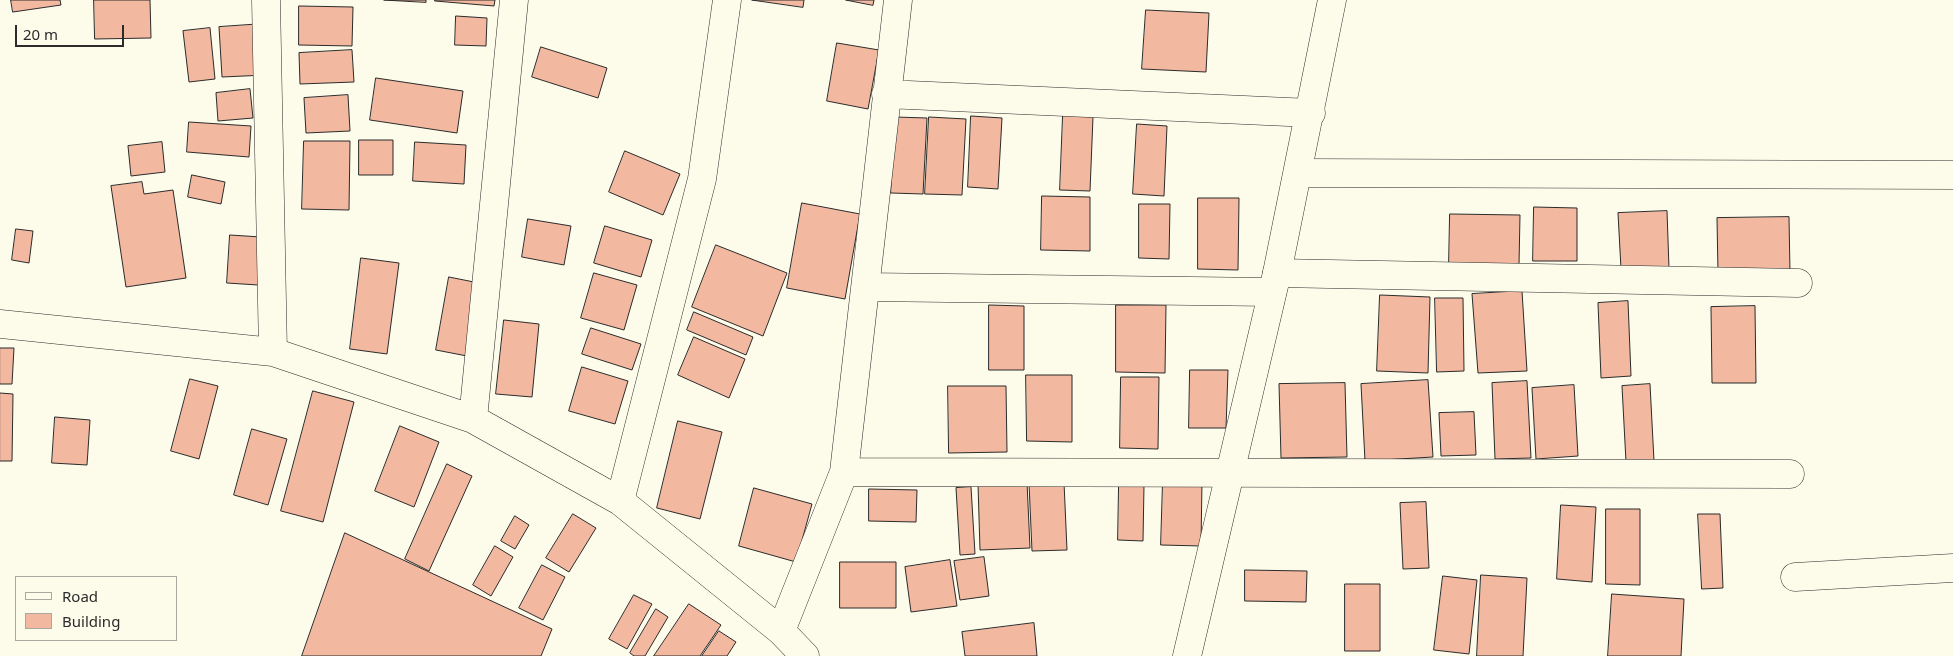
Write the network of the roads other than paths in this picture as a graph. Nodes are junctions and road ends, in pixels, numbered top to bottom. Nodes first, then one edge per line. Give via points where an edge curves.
1 (266, 0) edge
2 (514, 0) edge
3 (727, 0) edge
4 (898, 0) edge
5 (1332, 0) edge
6 (886, 94) junction
7 (1310, 113) junction
8 (1298, 173) junction
9 (1953, 175) edge
10 (1275, 282) junction
11 (1798, 283) dead end
12 (866, 287) junction
13 (0, 324) edge
14 (272, 352) junction
15 (473, 419) junction
16 (844, 472) junction
17 (1230, 472) junction
18 (1790, 474) dead end
19 (620, 502) junction
20 (1953, 568) edge
21 (1795, 577) dead end
22 (781, 631) junction
23 (805, 656) edge
24 (1187, 656) edge

1 - 14 street
2 - 15 street
3 - 19 street via 702,179
4 - 6 street
5 - 7 street
6 - 7 street
6 - 12 street
7 - 8 street
8 - 9 street
8 - 10 street
10 - 11 street
10 - 12 street
10 - 17 street
12 - 16 street
13 - 14 street
14 - 15 street
15 - 19 street
16 - 17 street
16 - 22 street
17 - 18 street
17 - 24 street
19 - 22 street
20 - 21 street
22 - 23 street

